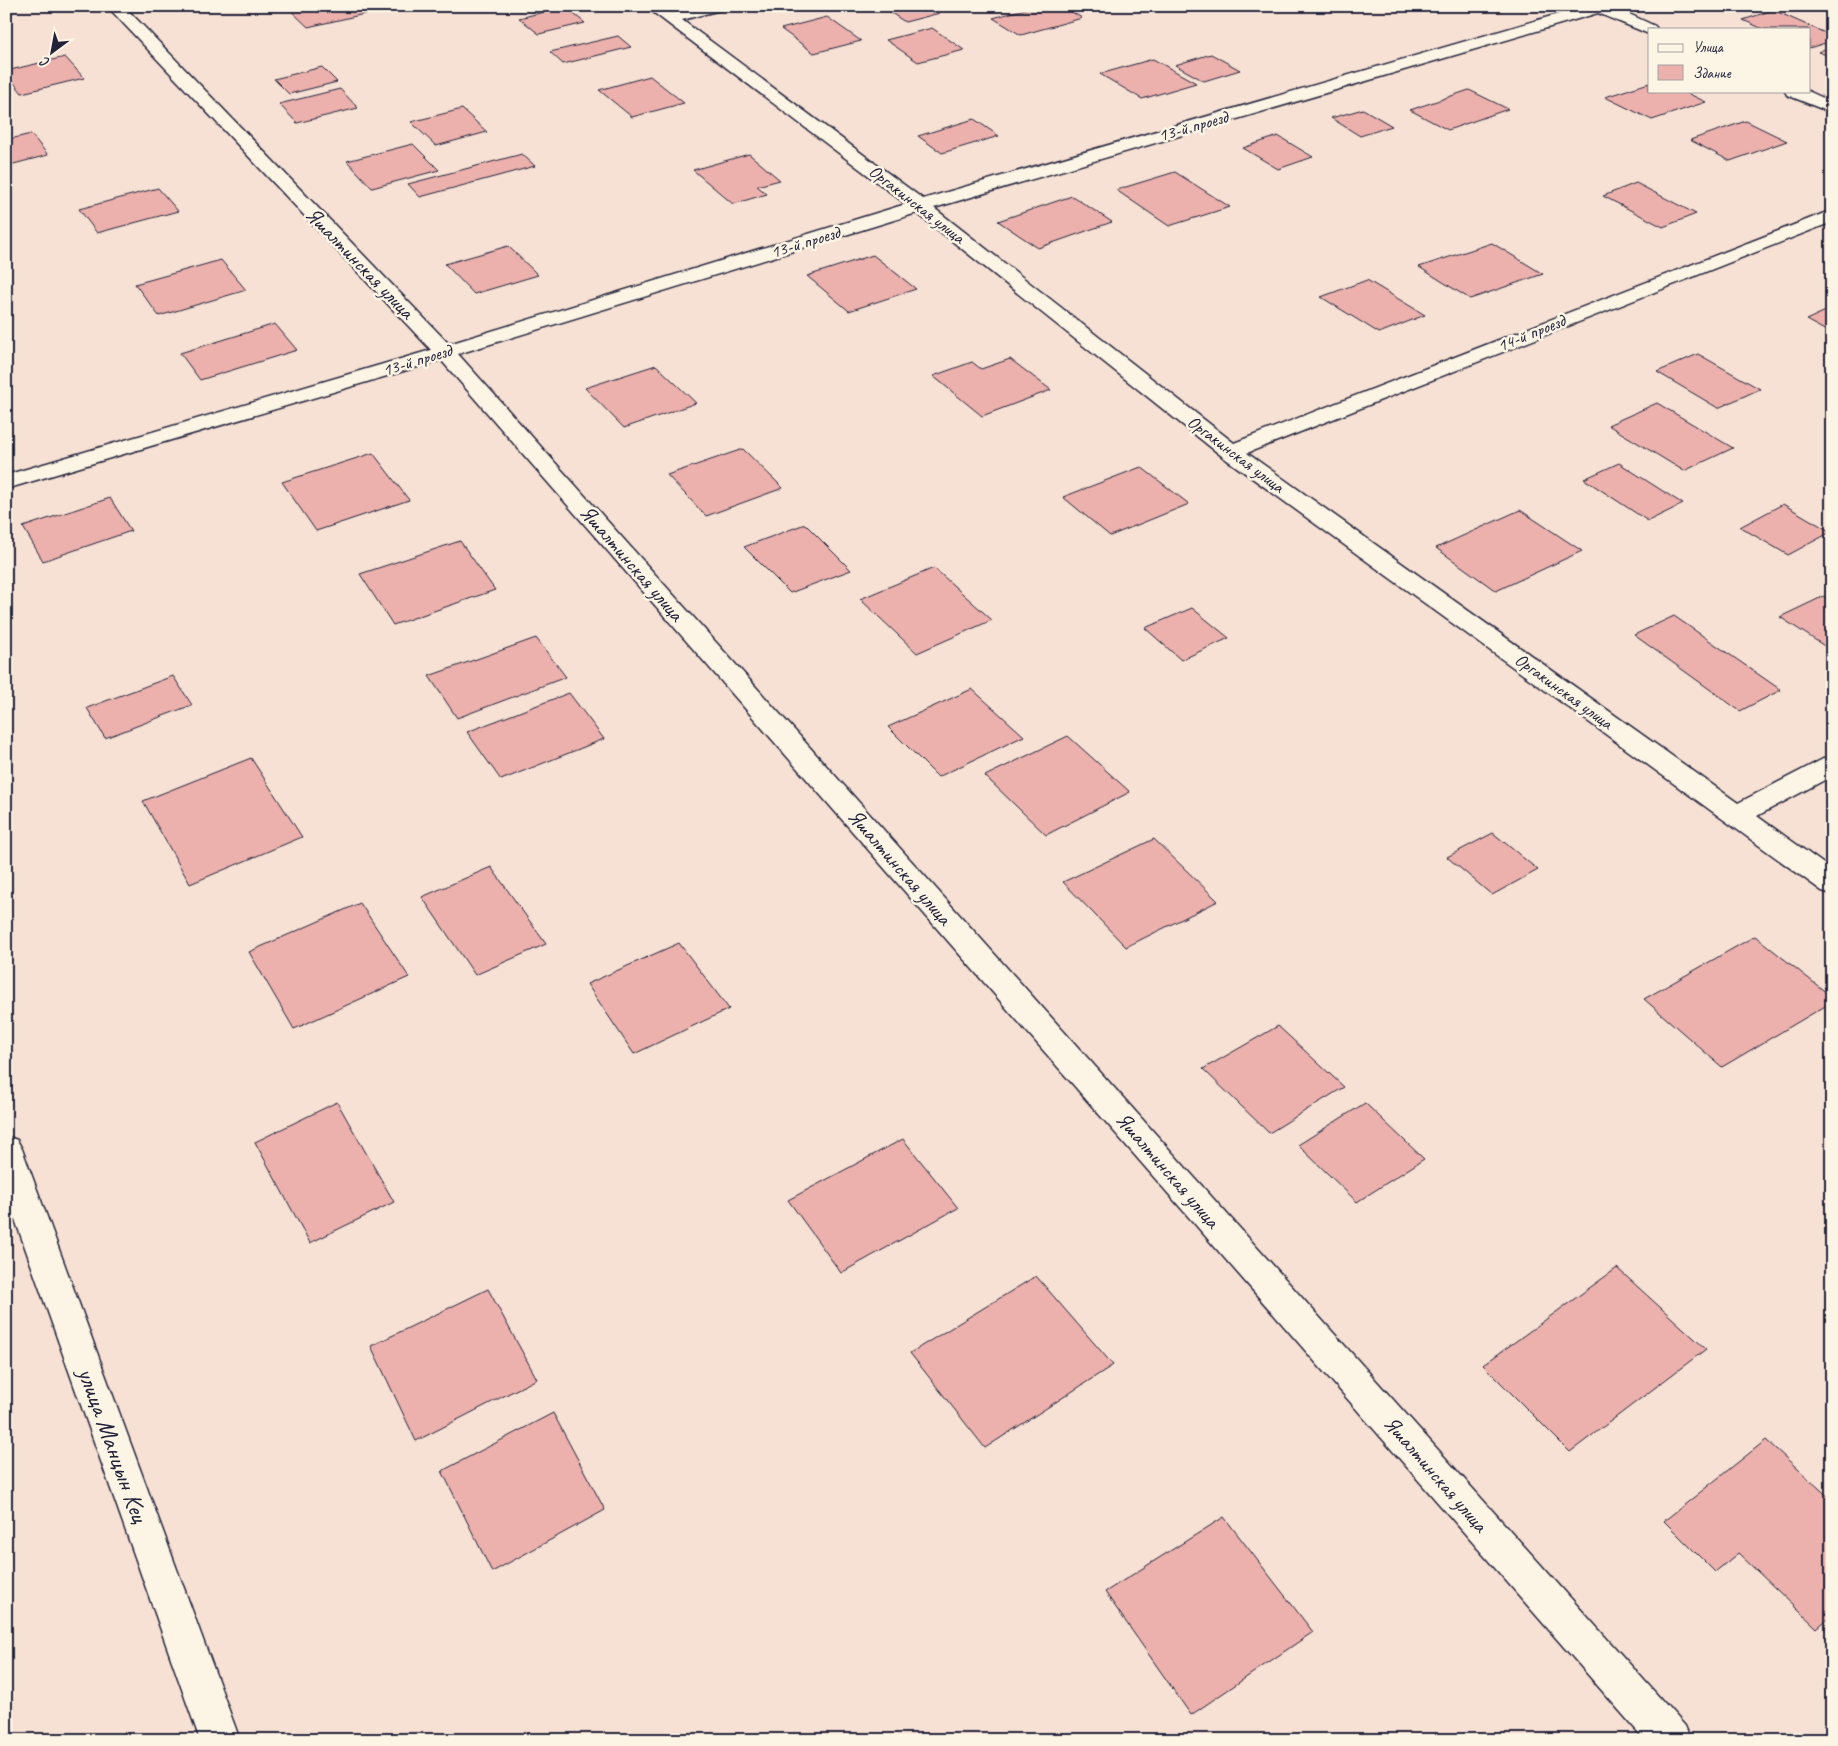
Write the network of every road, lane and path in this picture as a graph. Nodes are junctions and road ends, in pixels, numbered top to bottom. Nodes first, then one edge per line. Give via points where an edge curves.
1 (115, 6) edge
2 (719, 6) edge
3 (1600, 7) edge
4 (661, 12) edge
5 (1648, 29) edge
6 (1795, 92) edge
7 (1832, 108) edge
8 (920, 206) junction
9 (1832, 214) edge
10 (445, 352) junction
11 (1231, 452) junction
12 (6, 482) edge
13 (1832, 765) edge
14 (1738, 816) junction
15 (1832, 884) edge
16 (6, 1149) edge
17 (220, 1740) edge
18 (1671, 1740) edge

1 - 10 street, Яшалтинская улица
2 - 4 street
3 - 5 street
3 - 8 street, 13-й проезд
4 - 8 street, Оргакинская улица
6 - 7 street
8 - 10 street, 13-й проезд
8 - 11 street, Оргакинская улица
9 - 11 street, 14-й проезд
10 - 12 street, 13-й проезд
10 - 18 street, Яшалтинская улица
11 - 14 street, Оргакинская улица
13 - 14 street
14 - 15 street, Оргакинская улица
16 - 17 street, улица Манцын Кец

